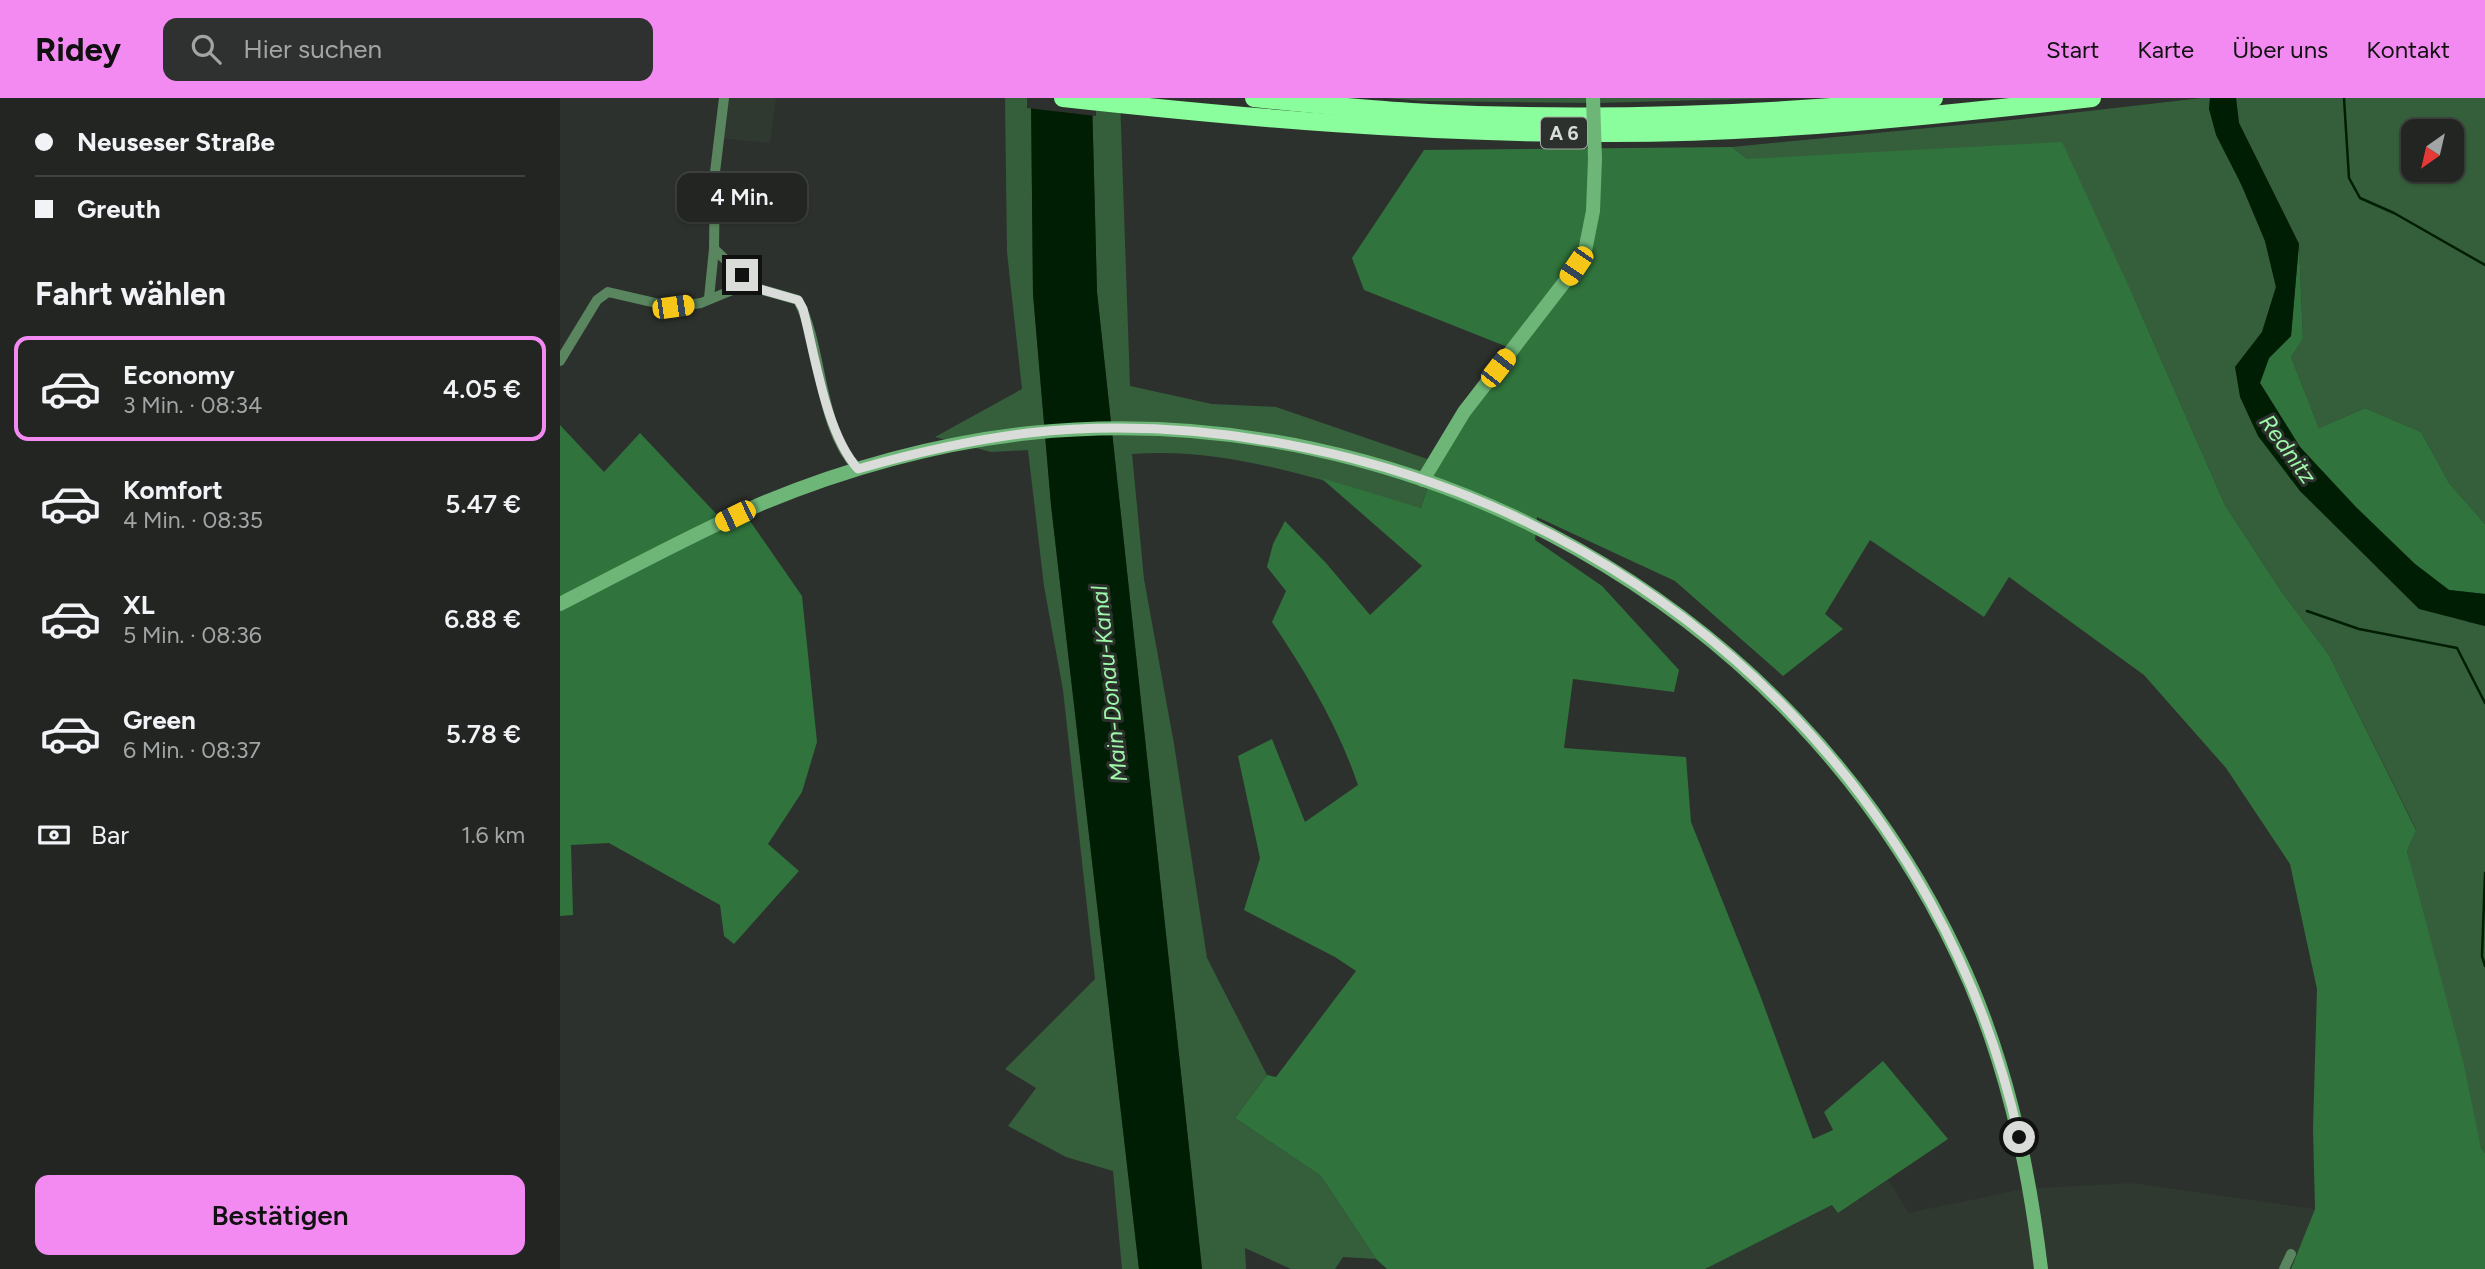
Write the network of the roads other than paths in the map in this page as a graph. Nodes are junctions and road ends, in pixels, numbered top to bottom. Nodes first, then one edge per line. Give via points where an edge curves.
1 (724, 98) edge
2 (1063, 98) edge
3 (1254, 98) edge
4 (1594, 98) edge
5 (1934, 98) edge
6 (2092, 98) edge
7 (714, 249) junction
8 (756, 288) junction
9 (709, 298) junction
10 (560, 361) edge
11 (858, 469) junction
12 (1423, 480) junction
13 (560, 604) edge
14 (2291, 1254) dead end
15 (2041, 1269) edge
16 (2284, 1269) edge

1 - 7 street via 715,172
2 - 6 highway, A 6 via 1400,129 1614,134 1853,123
3 - 5 highway, A 6 via 1429,113 1582,116 1737,114
4 - 12 main road, bridge via 1593,211 1586,251 1464,412
7 - 8 street
7 - 9 street
8 - 9 street
8 - 11 street via 798,300 836,430
9 - 10 street via 673,307 608,292 597,300
11 - 12 main road via 929,450 1023,434 1136,429 1258,439 1334,454
11 - 13 main road via 751,509
12 - 15 main road via 1550,532 1664,603 1758,681 1847,777 1927,897 1985,1019 2024,1156
14 - 16 street

